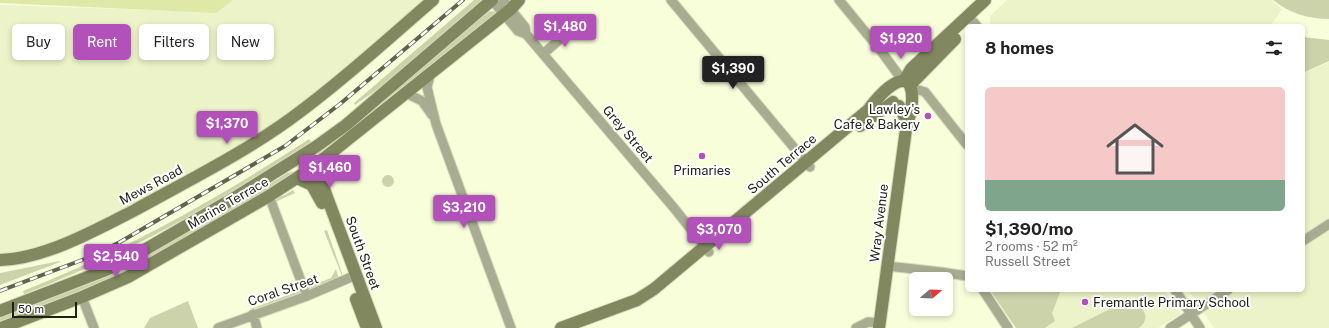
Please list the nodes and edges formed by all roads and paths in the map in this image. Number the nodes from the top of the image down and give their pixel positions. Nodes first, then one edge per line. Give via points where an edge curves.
1 (433, 0) edge
2 (492, 0) edge
3 (671, 0) edge
4 (839, 0) edge
5 (985, 0) edge
6 (995, 0) edge
7 (509, 6) edge
8 (971, 23) edge
9 (574, 26) dead end
10 (965, 28) edge
11 (543, 54) junction
12 (432, 71) junction
13 (905, 86) junction
14 (406, 93) junction
15 (896, 104) junction
16 (907, 122) junction
17 (436, 124) junction
18 (965, 142) edge
19 (317, 146) junction
20 (328, 156) junction
21 (808, 165) junction
22 (312, 168) junction
23 (297, 178) junction
24 (269, 196) junction
25 (234, 198) junction
26 (325, 201) junction
27 (1329, 224) edge
28 (1305, 240) edge
29 (707, 250) junction
30 (0, 260) edge
31 (887, 266) junction
32 (965, 276) edge
33 (352, 277) junction
34 (304, 289) dead end
35 (984, 292) edge
36 (1176, 292) edge
37 (1225, 292) edge
38 (82, 297) junction
39 (0, 311) edge
40 (253, 314) junction
41 (1191, 314) junction
42 (880, 325) edge
43 (1, 328) edge
44 (94, 328) edge
45 (218, 328) edge
46 (257, 328) edge
47 (366, 328) edge
48 (376, 328) edge
49 (511, 328) edge
50 (561, 328) edge
51 (578, 328) edge
52 (856, 328) edge
53 (1008, 328) edge
54 (1170, 328) edge
55 (1200, 328) edge

1 - 30 street, Mews Road via 315,101 250,146 106,225 39,254 14,260
2 - 7 street, Grey Street
2 - 19 street, Marine Terrace via 346,125
3 - 21 street
4 - 13 street via 881,51
5 - 8 street, South Terrace
6 - 8 street, South Terrace
7 - 11 street, Grey Street via 525,27 526,34
7 - 12 street, Marine Terrace
9 - 11 street
10 - 13 street, South Terrace via 910,70
11 - 29 street, Grey Street
12 - 14 street, Marine Terrace
12 - 17 street via 428,87
13 - 15 street, South Terrace via 908,100
13 - 15 street via 890,94
13 - 16 street, Wray Avenue via 911,113
13 - 18 street via 925,92
13 - 21 street, South Terrace via 879,96 868,110
14 - 17 street via 422,101
14 - 20 street, Marine Terrace
15 - 16 street
15 - 21 street, South Terrace via 856,128
16 - 31 street, Wray Avenue
17 - 49 street
19 - 22 street
19 - 25 street, Marine Terrace
20 - 22 street, Marine Terrace
20 - 26 street via 323,170
21 - 29 street, South Terrace
22 - 23 street, Marine Terrace
22 - 25 street via 290,169 254,191
22 - 26 street, South Street via 318,173
23 - 24 street, Marine Terrace
23 - 26 street via 312,185
24 - 34 street
24 - 38 street, Marine Terrace via 128,277
25 - 39 street, Marine Terrace via 106,270
26 - 33 street, South Street
27 - 28 street
29 - 50 street, South Terrace via 646,295
29 - 51 street, South Terrace via 654,298
31 - 32 street
31 - 42 street, Wray Avenue
33 - 40 street, Coral Street via 314,294
33 - 47 street, South Street
33 - 48 street, South Street
35 - 53 street
36 - 41 street
37 - 41 street
38 - 43 street, Marine Terrace
38 - 44 street
40 - 45 street, Coral Street
40 - 46 street
41 - 54 street
41 - 55 street
42 - 52 street via 868,322

